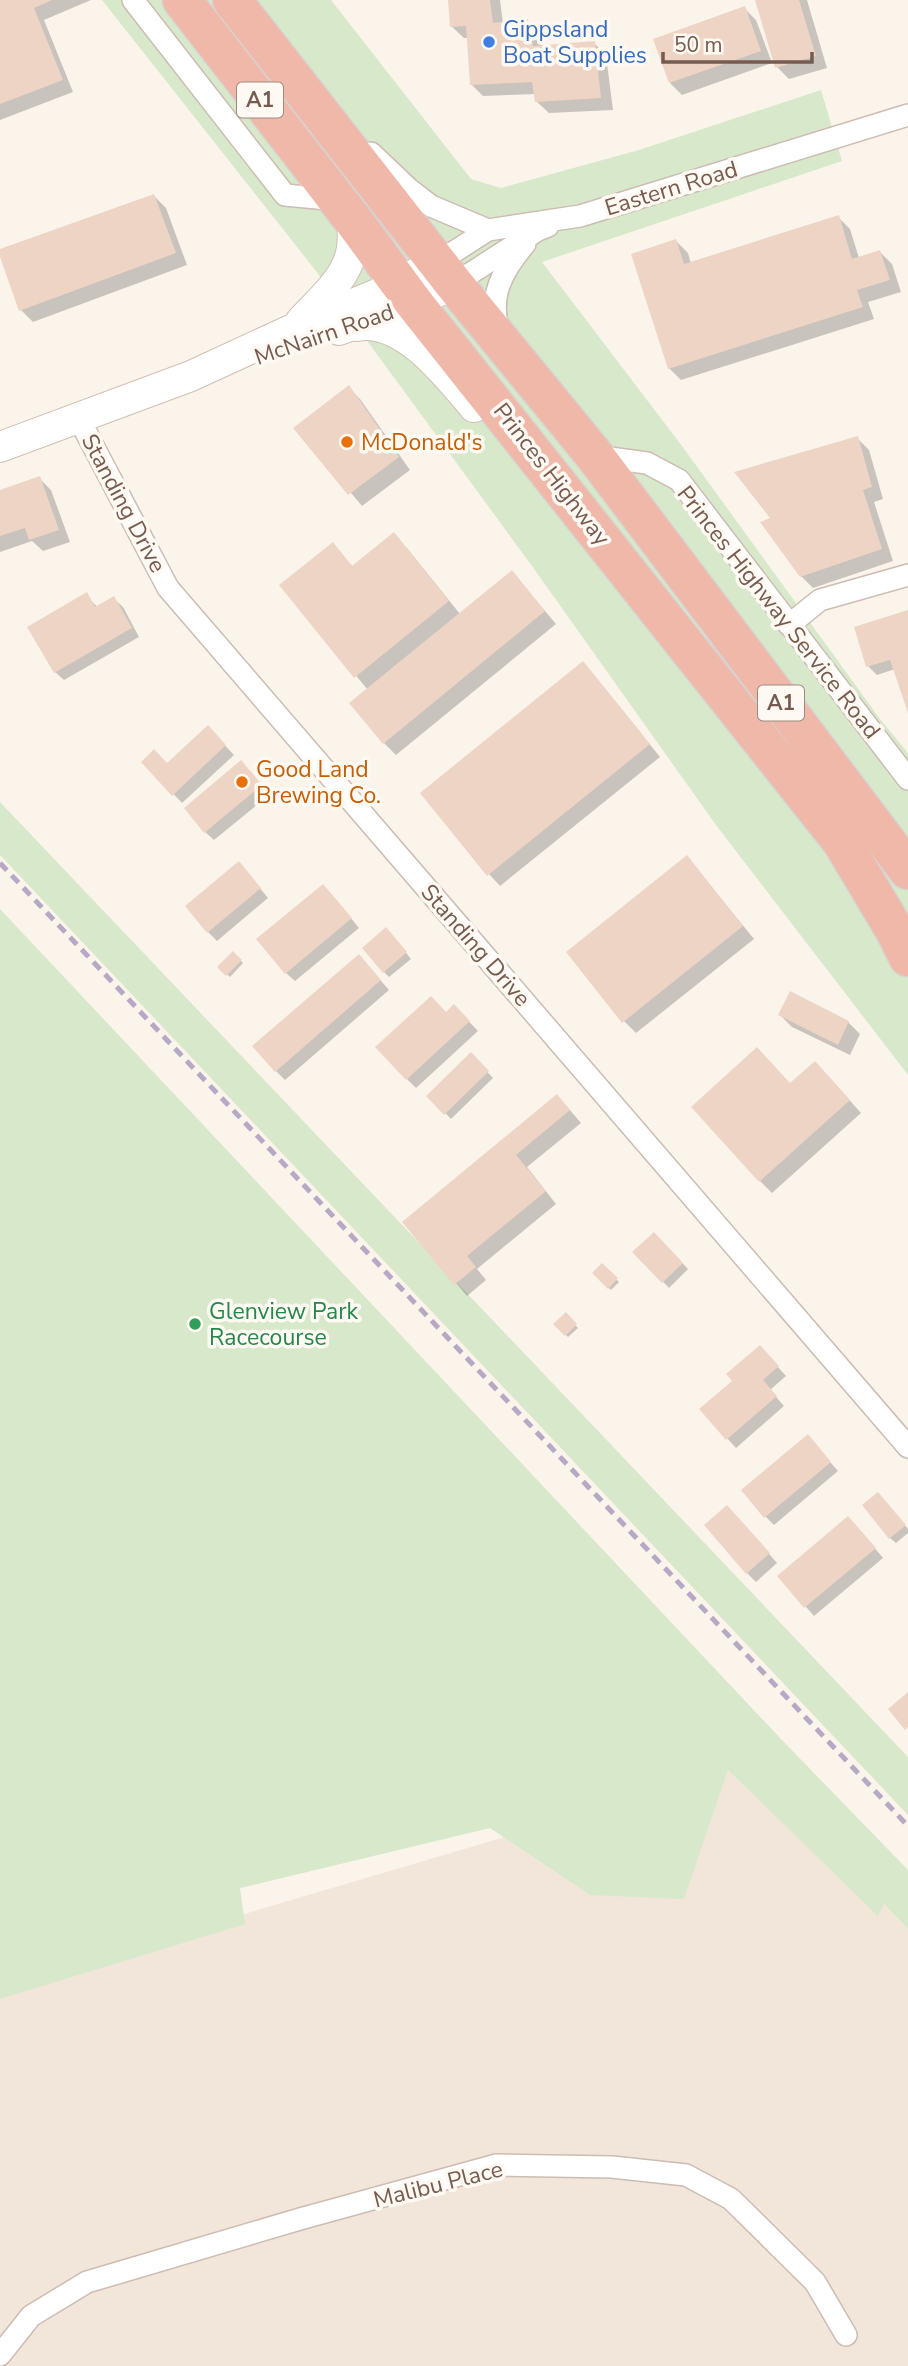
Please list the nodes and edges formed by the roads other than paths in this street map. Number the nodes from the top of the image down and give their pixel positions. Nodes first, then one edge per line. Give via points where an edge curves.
1 (134, 0) edge
2 (182, 0) edge
3 (237, 3) edge
4 (312, 102) junction
5 (908, 116) edge
6 (346, 210) junction
7 (580, 216) junction
8 (488, 230) junction
9 (538, 230) junction
10 (446, 273) junction
11 (407, 293) junction
12 (293, 329) junction
13 (342, 329) junction
14 (502, 341) junction
15 (191, 376) junction
16 (79, 419) junction
17 (0, 447) edge
18 (537, 456) junction
19 (595, 456) junction
20 (622, 563) junction
21 (908, 575) edge
22 (789, 625) junction
23 (908, 779) edge
24 (908, 870) edge
25 (908, 957) edge
26 (908, 1447) edge
27 (846, 2335) dead end
28 (0, 2355) edge

1 - 6 street via 285,195
2 - 6 highway, Princes Highway / A1
3 - 4 highway, Princes Highway / A1
4 - 8 street via 409,190 431,206
4 - 10 highway, Princes Highway / A1
5 - 7 street, Eastern Road
6 - 11 highway, Princes Highway / A1
6 - 12 street via 352,250 346,267
7 - 8 street, Eastern Road
7 - 9 street
8 - 10 street, Eastern Road
9 - 10 street
9 - 14 street via 509,262 498,286 494,315
10 - 11 street, McNairn Road
10 - 14 highway, Princes Highway / A1
11 - 12 street, McNairn Road
11 - 13 street, McNairn Road
11 - 18 highway, Princes Highway / A1
12 - 15 street, McNairn Road
13 - 15 street, McNairn Road
13 - 18 street via 368,324 388,328 404,338 441,368 489,424
14 - 19 highway, Princes Highway / A1
15 - 16 street, McNairn Road
16 - 17 street, McNairn Road
16 - 26 street, Standing Drive via 168,588
18 - 20 highway, Princes Highway / A1
19 - 20 highway via 583,475 587,497
19 - 22 street, Princes Highway Service Road via 647,463 679,480
19 - 24 highway, Princes Highway / A1
20 - 25 highway, Princes Highway / A1 via 842,842
21 - 22 street via 820,600
22 - 23 street, Princes Highway Service Road
27 - 28 street, Malibu Place via 814,2282 731,2199 686,2175 612,2167 496,2165 87,2282 31,2316

